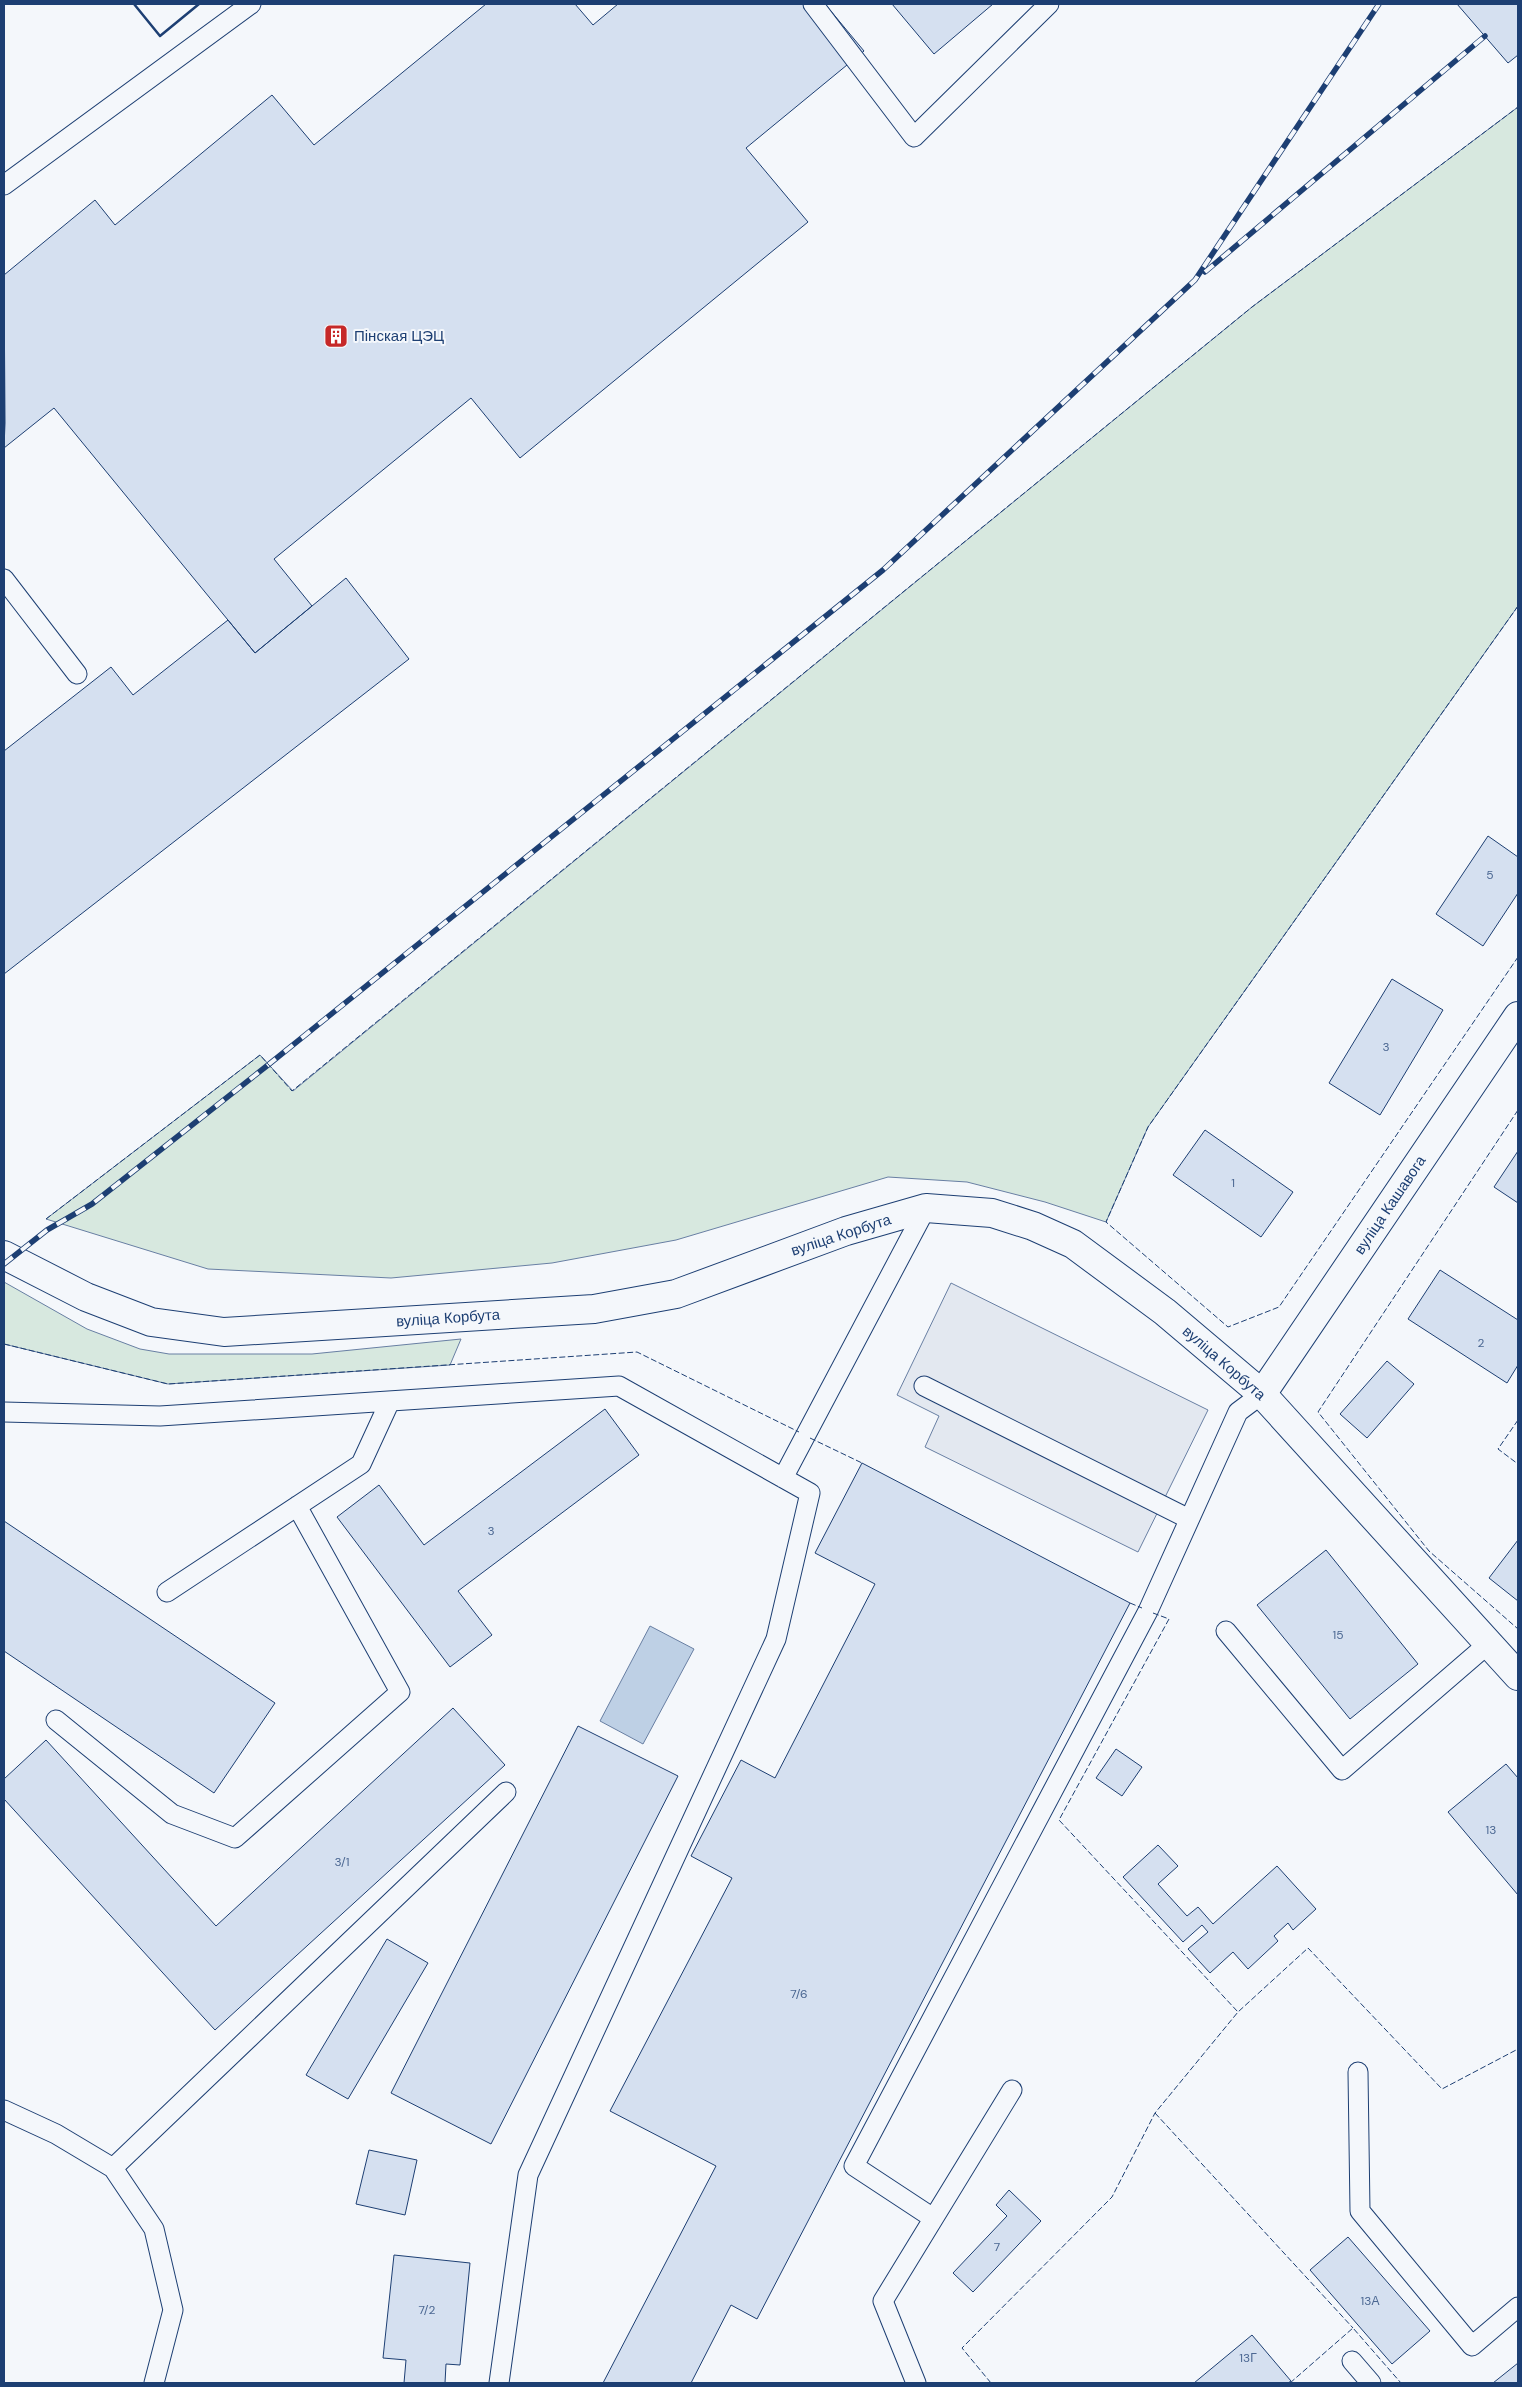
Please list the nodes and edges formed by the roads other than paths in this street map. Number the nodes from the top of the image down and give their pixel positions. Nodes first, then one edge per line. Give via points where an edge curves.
1 (251, 4) edge
2 (813, 4) edge
3 (1049, 4) edge
4 (4, 185) edge
5 (4, 579) edge
6 (76, 674) dead end
7 (1518, 1016) edge
8 (926, 1208) junction
9 (4, 1255) edge
10 (924, 1386) dead end
11 (1262, 1394) junction
12 (390, 1400) junction
13 (4, 1412) edge
14 (783, 1478) junction
15 (297, 1506) junction
16 (1189, 1519) junction
17 (167, 1592) dead end
18 (1226, 1631) dead end
19 (1488, 1644) junction
20 (1518, 1676) edge
21 (56, 1720) dead end
22 (506, 1792) dead end
23 (1358, 2072) dead end
24 (1012, 2090) dead end
25 (4, 2110) edge
26 (113, 2168) junction
27 (933, 2218) junction
28 (1518, 2307) edge
29 (1352, 2361) dead end
30 (154, 2383) edge
31 (499, 2383) edge
32 (916, 2383) edge
33 (1370, 2383) edge

1 - 4 lane
2 - 3 lane via 914,137
5 - 6 lane
7 - 11 street, вуліца Кашавога
8 - 9 street, вуліца Корбута via 846,1231 676,1294 594,1309 224,1332 151,1322 86,1297
8 - 11 street, вуліца Корбута via 992,1213 1033,1226 1073,1244 1165,1312
8 - 14 lane
10 - 16 lane
11 - 16 lane via 1238,1412
11 - 19 street, вуліца Корбута
12 - 13 lane via 160,1416
12 - 14 lane via 619,1386
12 - 15 lane via 361,1464
14 - 31 lane via 810,1493 776,1639 528,2175
15 - 17 lane
15 - 21 lane via 400,1692 235,1838 172,1814
16 - 27 lane via 1148,1610 854,2166
18 - 19 lane via 1342,1770
19 - 20 street, вуліца Корбута
22 - 26 lane
23 - 28 lane via 1360,2211 1472,2346
24 - 27 lane
25 - 26 lane via 56,2134
26 - 30 lane via 154,2229 173,2310
27 - 32 lane via 883,2301
29 - 33 lane

